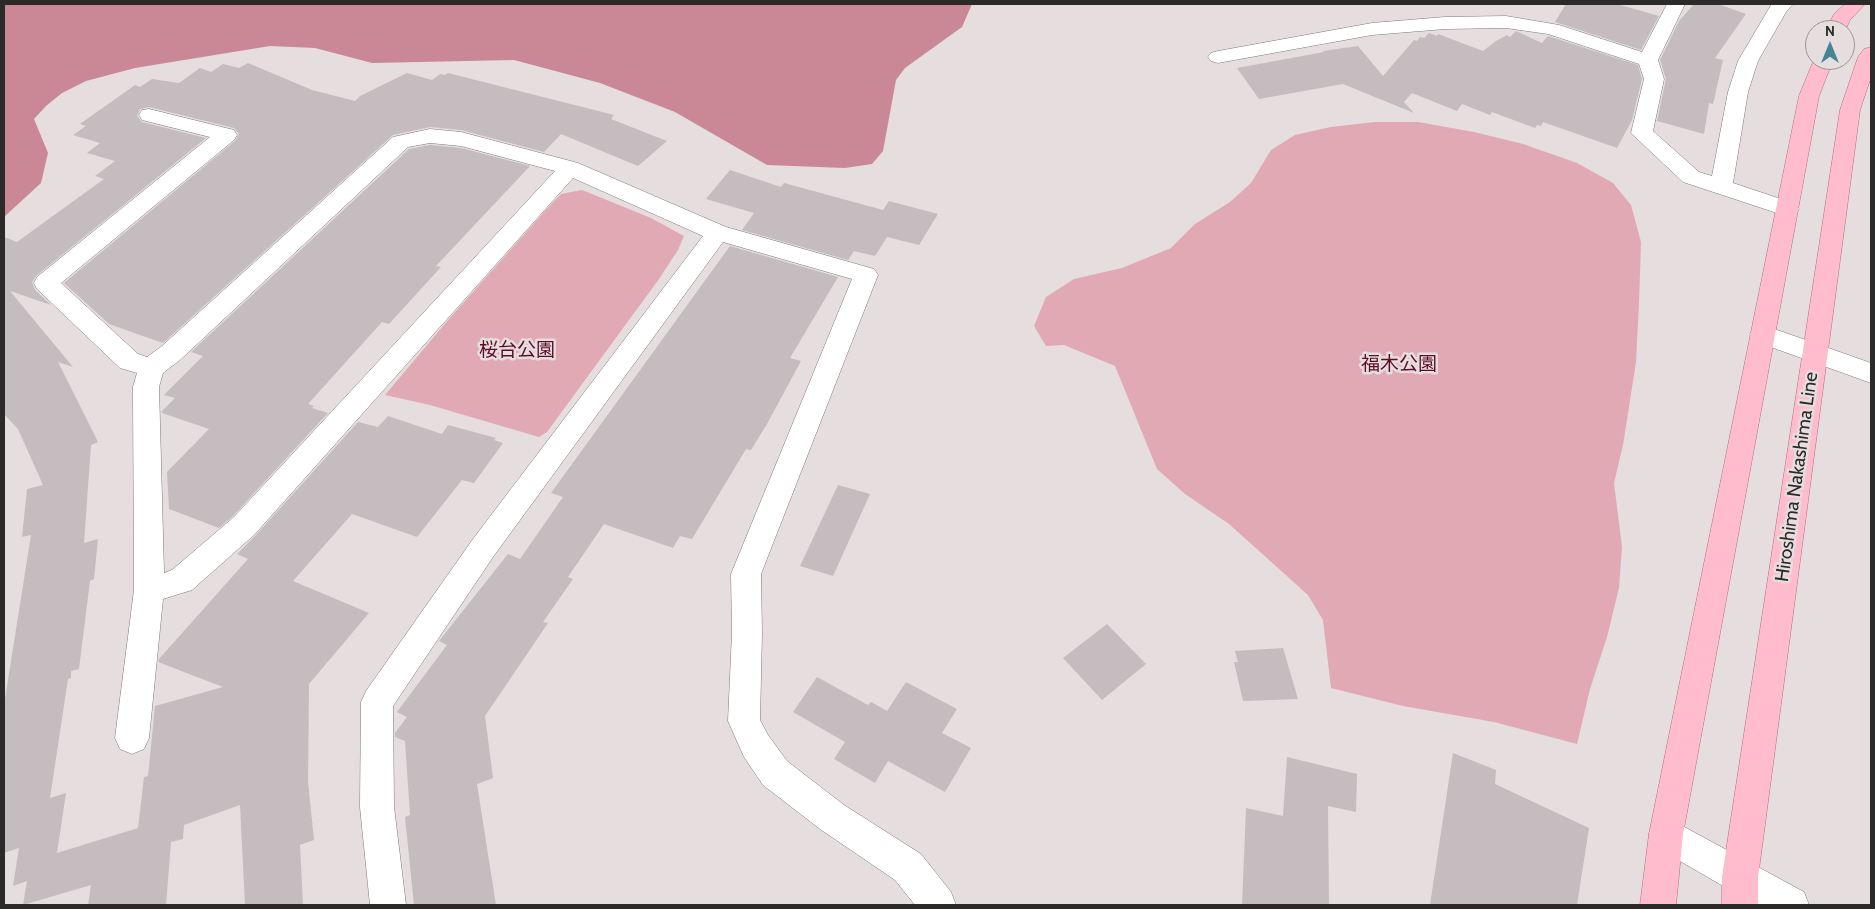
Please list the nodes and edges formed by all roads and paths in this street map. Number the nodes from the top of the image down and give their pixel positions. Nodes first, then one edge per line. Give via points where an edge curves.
1 (1676, 4) edge
2 (1784, 4) edge
3 (1856, 4) edge
4 (1839, 20) edge
5 (1871, 52) edge
6 (1218, 57) dead end
7 (1648, 60) junction
8 (1819, 70) edge
9 (149, 115) dead end
10 (570, 168) junction
11 (1721, 187) junction
12 (1788, 209) junction
13 (718, 233) junction
14 (1763, 334) junction
15 (1814, 352) junction
16 (151, 368) junction
17 (1871, 373) edge
18 (149, 590) junction
19 (132, 738) dead end
20 (1666, 834) junction
21 (1740, 891) edge
22 (388, 905) edge
23 (938, 905) edge
24 (1658, 905) edge
25 (1791, 905) edge

1 - 7 street
2 - 11 street via 1748,61 1738,92
3 - 4 main road
5 - 15 main road, Hiroshima Nakashima Line via 1850,110
6 - 7 street via 1372,29 1506,22 1552,29
7 - 11 street via 1654,79 1642,133 1691,177
8 - 12 main road via 1809,96
9 - 16 street via 226,135 46,283 130,361
10 - 13 street
10 - 16 street via 461,139 430,136 401,142
10 - 18 street via 244,526 181,581
11 - 12 street
12 - 14 main road
13 - 22 street via 483,548 377,702 377,807
13 - 23 street via 866,275 746,574 744,721 775,773 908,867
14 - 15 street
14 - 20 main road
15 - 17 street
15 - 21 main road, Hiroshima Nakashima Line
16 - 18 street via 146,387
18 - 19 street
20 - 21 street
20 - 24 main road
21 - 25 street

